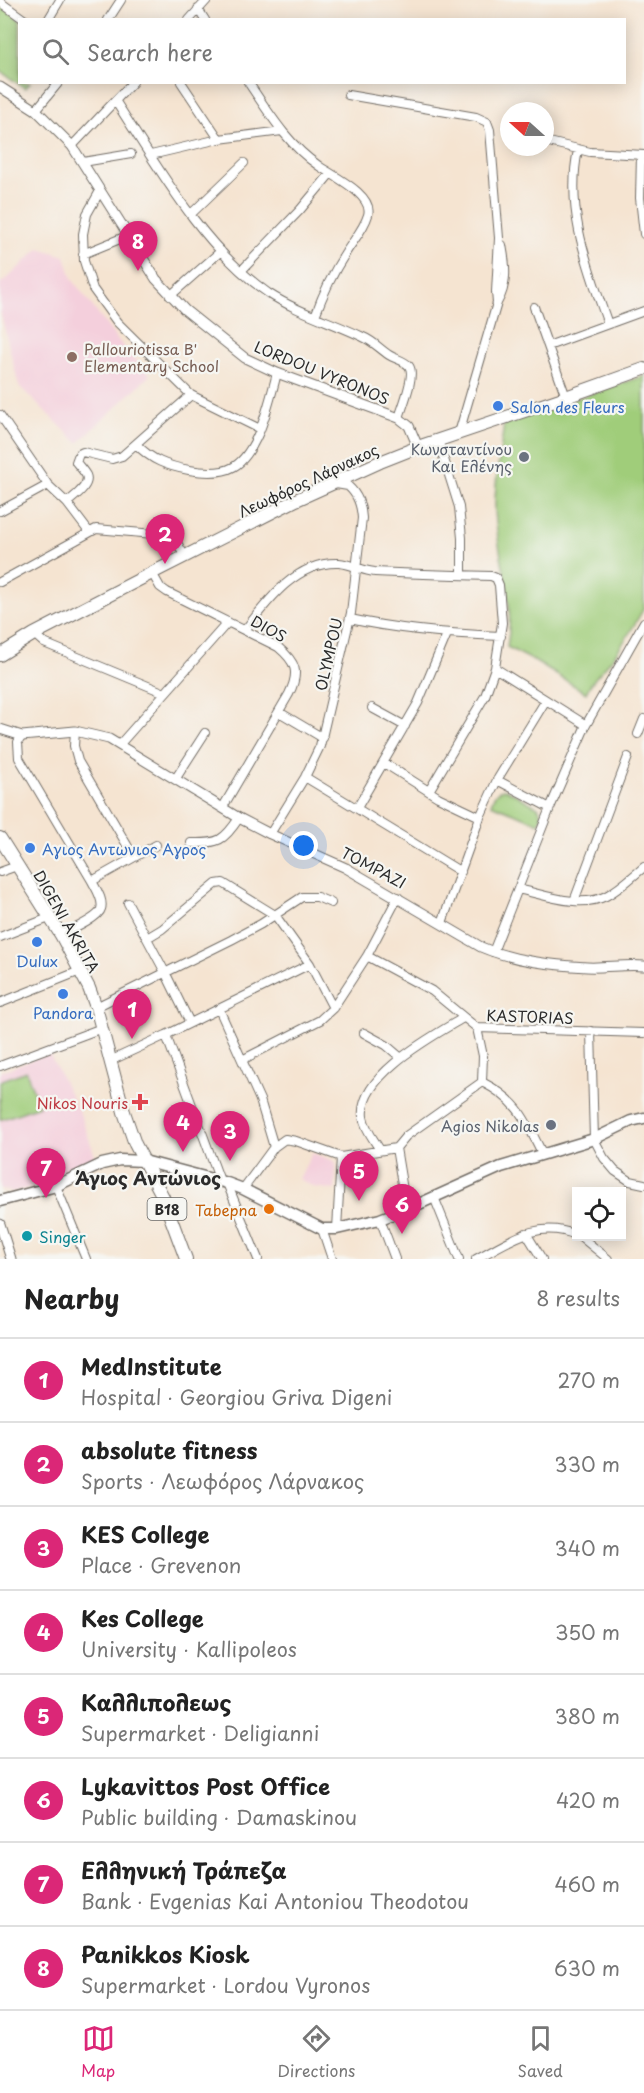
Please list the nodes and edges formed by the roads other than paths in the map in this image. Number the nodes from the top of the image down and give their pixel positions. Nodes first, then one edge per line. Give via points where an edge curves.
1 (60, 0) edge
2 (121, 0) edge
3 (207, 0) edge
4 (0, 2) edge
5 (198, 9) junction
6 (22, 18) edge
7 (49, 18) edge
8 (109, 18) edge
9 (191, 18) edge
10 (205, 18) edge
11 (57, 84) edge
12 (131, 84) edge
13 (181, 84) edge
14 (249, 84) edge
15 (0, 87) edge
16 (348, 96) dead end
17 (116, 102) junction
18 (36, 110) junction
19 (282, 131) junction
20 (219, 139) junction
21 (554, 143) edge
22 (72, 146) junction
23 (578, 150) junction
24 (131, 154) dead end
25 (151, 155) junction
26 (642, 155) edge
27 (83, 162) junction
28 (244, 164) dead end
29 (330, 174) junction
30 (100, 191) junction
31 (191, 214) junction
32 (644, 234) edge
33 (127, 236) junction
34 (221, 251) junction
35 (83, 254) junction
36 (242, 270) junction
37 (170, 296) junction
38 (534, 307) dead end
39 (644, 311) edge
40 (315, 316) junction
41 (608, 324) junction
42 (548, 346) junction
43 (644, 369) edge
44 (277, 373) junction
45 (191, 395) junction
46 (566, 398) junction
47 (0, 415) edge
48 (399, 418) junction
49 (260, 429) junction
50 (459, 433) junction
51 (438, 440) junction
52 (136, 444) junction
53 (418, 447) junction
54 (362, 470) junction
55 (348, 476) junction
56 (333, 483) junction
57 (48, 485) junction
58 (355, 490) junction
59 (359, 500) junction
60 (67, 503) junction
61 (0, 511) edge
62 (89, 532) junction
63 (185, 557) junction
64 (356, 567) junction
65 (152, 573) junction
66 (462, 575) junction
67 (0, 582) edge
68 (350, 619) junction
69 (228, 622) junction
70 (644, 622) edge
71 (245, 630) junction
72 (34, 634) junction
73 (447, 634) junction
74 (501, 636) junction
75 (0, 656) edge
76 (495, 668) junction
77 (165, 693) junction
78 (546, 700) junction
79 (372, 708) dead end
80 (279, 712) junction
81 (644, 719) edge
82 (586, 724) junction
83 (405, 726) junction
84 (0, 729) edge
85 (75, 731) junction
86 (205, 733) dead end
87 (638, 734) dead end
88 (22, 736) junction
89 (322, 738) junction
90 (120, 744) junction
91 (628, 757) dead end
92 (384, 762) junction
93 (305, 777) junction
94 (176, 778) junction
95 (497, 780) junction
96 (429, 791) junction
97 (224, 807) junction
98 (357, 808) junction
99 (550, 808) junction
100 (480, 817) junction
101 (239, 818) junction
102 (270, 834) junction
103 (0, 838) edge
104 (191, 843) dead end
105 (156, 845) dead end
106 (134, 856) junction
107 (17, 866) junction
108 (644, 867) edge
109 (0, 872) edge
110 (461, 872) junction
111 (92, 881) junction
112 (518, 890) junction
113 (398, 897) junction
114 (574, 901) junction
115 (128, 903) dead end
116 (331, 903) dead end
117 (275, 915) junction
118 (49, 918) junction
119 (442, 923) junction
120 (61, 935) junction
121 (0, 936) edge
122 (147, 938) junction
123 (493, 952) junction
124 (367, 956) junction
125 (310, 964) junction
126 (644, 966) edge
127 (80, 971) junction
128 (166, 974) junction
129 (0, 1003) edge
130 (96, 1007) junction
131 (333, 1008) junction
132 (219, 1009) junction
133 (463, 1018) junction
134 (190, 1023) junction
135 (102, 1028) junction
136 (477, 1028) junction
137 (591, 1031) junction
138 (364, 1033) dead end
139 (644, 1033) edge
140 (166, 1035) junction
141 (400, 1057) junction
142 (242, 1060) junction
143 (110, 1061) junction
144 (0, 1066) edge
145 (482, 1082) junction
146 (644, 1118) edge
147 (594, 1139) junction
148 (274, 1147) junction
149 (396, 1148) junction
150 (380, 1150) junction
151 (542, 1153) junction
152 (341, 1157) junction
153 (144, 1161) junction
154 (223, 1182) junction
155 (644, 1184) edge
156 (56, 1186) junction
157 (243, 1189) junction
158 (434, 1197) junction
159 (0, 1201) edge
160 (406, 1208) junction
161 (380, 1219) junction
162 (0, 1224) edge
163 (322, 1229) junction
164 (338, 1229) junction
165 (526, 1233) junction
166 (572, 1234) edge
167 (585, 1241) edge
168 (11, 1259) edge
169 (86, 1259) edge
170 (179, 1259) edge
171 (186, 1259) edge
172 (258, 1259) edge
173 (332, 1259) edge
174 (395, 1259) edge
175 (459, 1259) edge
176 (476, 1259) edge
177 (542, 1259) edge
178 (608, 1259) edge

1 - 7 street
2 - 8 street
3 - 5 street
4 - 6 street
5 - 9 street
5 - 10 street
11 - 18 street
12 - 17 street
13 - 20 street
14 - 19 street
15 - 18 street, LORDOU VYRONOS
16 - 50 street via 476,117 487,122 490,130 502,248 501,279
17 - 22 street
17 - 25 street
18 - 22 street, LORDOU VYRONOS
19 - 20 street
19 - 29 street
20 - 25 street
21 - 23 street
22 - 27 street, LORDOU VYRONOS
23 - 26 street
23 - 41 street via 576,217 584,255
24 - 27 street
25 - 31 street
26 - 32 street via 640,205
27 - 30 street, LORDOU VYRONOS
28 - 31 street
29 - 36 street
29 - 40 street via 362,195 369,213 332,276
30 - 33 street, LORDOU VYRONOS
30 - 35 street via 84,224
31 - 34 street
33 - 35 street
33 - 37 street, LORDOU VYRONOS
34 - 36 street
34 - 37 street
35 - 45 street via 90,282 103,303
36 - 40 street via 270,294
37 - 44 street, LORDOU VYRONOS via 233,350
38 - 42 street
39 - 41 street
40 - 48 street via 366,338 408,365 411,380
41 - 42 street
42 - 46 street
43 - 46 main road, Λεωφόρος Λάρνακος
44 - 48 street, LORDOU VYRONOS
44 - 49 street
45 - 49 street
45 - 52 street
46 - 50 main road, Λεωφόρος Λάρνακος
47 - 57 street
48 - 53 street, LORDOU VYRONOS via 409,426
49 - 52 street via 246,457 218,473 165,464
50 - 51 main road, Λεωφόρος Λάρνακος
51 - 53 main road, Λεωφόρος Λάρνακος
51 - 66 street via 459,507
52 - 60 street via 116,459 80,454 76,462 87,482
53 - 54 main road, Λεωφόρος Λάρνακος
54 - 55 main road, Λεωφόρος Λάρνακος
54 - 58 street
55 - 56 main road, Λεωφόρος Λάρνακος
55 - 58 street, OLYMPOU
56 - 59 street via 348,486
56 - 63 main road, Λεωφόρος Λάρνακος
57 - 60 street
57 - 61 street
58 - 59 street, OLYMPOU
59 - 64 street, OLYMPOU via 362,518
60 - 62 street
62 - 63 street via 102,529 166,535 176,541
62 - 67 street
63 - 65 main road, Λεωφόρος Λάρνακος
64 - 66 street via 372,572
64 - 68 street, OLYMPOU
64 - 71 street via 329,563 291,579 268,599
65 - 69 street, DIOS via 167,592
65 - 72 main road, Λεωφόρος Λάρνακος
66 - 74 street via 496,578 502,609
68 - 73 street
68 - 89 street, OLYMPOU
69 - 71 street, DIOS
69 - 77 street
70 - 82 street
71 - 80 street, DIOS via 278,647 294,665 295,678
72 - 75 main road, Λεωφόρος Λάρνακος
72 - 77 street via 44,643
73 - 74 street
73 - 83 street
74 - 76 street
76 - 78 street
76 - 96 street via 485,696
77 - 90 street
78 - 82 street
78 - 95 street
79 - 83 street
80 - 89 street
80 - 97 street, DIOS
81 - 87 street
82 - 99 street
83 - 92 street
84 - 88 street, TOMPAZI
85 - 88 street, TOMPAZI
85 - 90 street, TOMPAZI
85 - 106 street via 78,761
86 - 94 street
88 - 111 street via 18,742 19,758
89 - 93 street, OLYMPOU
90 - 94 street, TOMPAZI
91 - 114 street
92 - 96 street
92 - 98 street
93 - 98 street
93 - 102 street, OLYMPOU
94 - 97 street, TOMPAZI
95 - 99 street
95 - 100 street
96 - 100 street
97 - 101 street, TOMPAZI
98 - 110 street
99 - 112 street
100 - 110 street
101 - 102 street, TOMPAZI
101 - 104 street via 219,841
102 - 113 street, TOMPAZI via 346,868
103 - 107 main road, DIGENI AKRITA / B18
105 - 106 street
106 - 111 street
107 - 109 street
107 - 118 main road, DIGENI AKRITA / B18
108 - 114 street via 605,897
110 - 119 street
111 - 120 street via 101,910
112 - 114 street
112 - 123 street
113 - 119 street, TOMPAZI
113 - 124 street
115 - 122 street
116 - 117 street via 317,897 302,897
117 - 122 street via 223,883 216,884
117 - 125 street
117 - 128 street
118 - 120 main road, DIGENI AKRITA / B18
118 - 121 street
119 - 123 street, TOMPAZI
120 - 127 main road, DIGENI AKRITA / B18
122 - 128 street
123 - 126 street, TOMPAZI via 542,963
124 - 131 street
124 - 133 street, KASTORIAS via 432,991
125 - 131 street
125 - 132 street
127 - 129 street
127 - 130 main road, DIGENI AKRITA / B18
128 - 130 street
128 - 134 street
130 - 135 main road, DIGENI AKRITA / B18
131 - 142 street via 320,1020
132 - 134 street
132 - 142 street
133 - 136 street, KASTORIAS
133 - 141 street
134 - 140 street
135 - 143 main road, DIGENI AKRITA / B18
135 - 144 street
136 - 137 street, KASTORIAS
136 - 145 street via 483,1056
137 - 139 street, KASTORIAS
137 - 147 street
138 - 141 street
140 - 143 street
140 - 154 street
141 - 150 street via 384,1071 364,1103 365,1126
142 - 148 street via 260,1100
143 - 153 main road, DIGENI AKRITA / B18 via 124,1112
145 - 149 street via 406,1136
145 - 151 street via 510,1099 523,1115
146 - 147 main road
147 - 151 main road
147 - 155 street via 615,1171
148 - 152 street via 290,1139
148 - 157 street
149 - 150 street
149 - 160 street
150 - 152 street
151 - 158 main road
152 - 164 street
153 - 154 main road
153 - 156 main road via 102,1164
153 - 170 main road, B18
153 - 171 main road, B18 via 163,1197
154 - 157 main road
154 - 172 street
156 - 159 main road
156 - 169 street
157 - 163 main road
158 - 160 main road
158 - 175 street
160 - 161 main road
161 - 164 main road
161 - 174 street
162 - 168 street
163 - 164 main road
163 - 173 street
165 - 166 street via 557,1228
165 - 176 street
165 - 177 street
167 - 178 street

